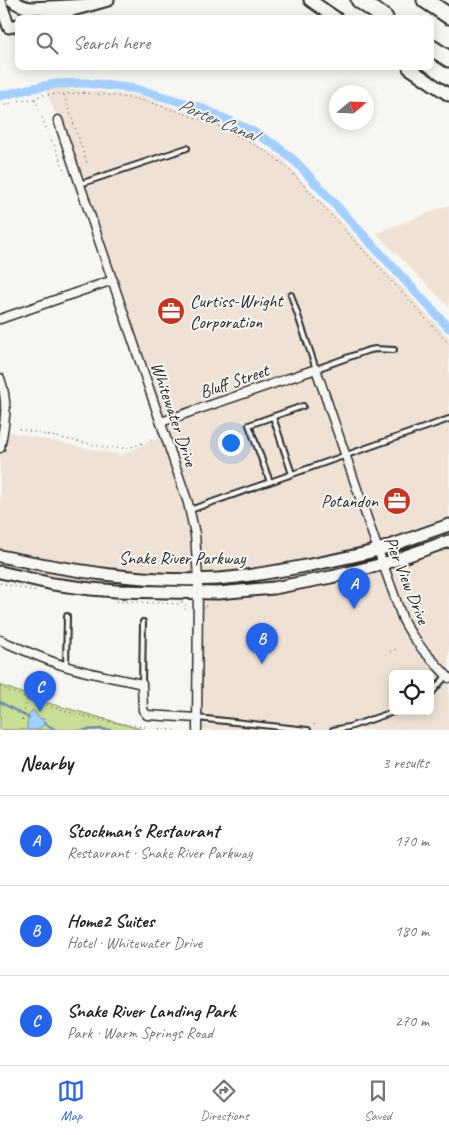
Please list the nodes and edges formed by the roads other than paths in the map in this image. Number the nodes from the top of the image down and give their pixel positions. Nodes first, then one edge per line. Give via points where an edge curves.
1 (12, 0) edge
2 (108, 0) edge
3 (310, 0) edge
4 (359, 0) edge
5 (425, 0) edge
6 (0, 2) edge
7 (88, 6) junction
8 (55, 15) edge
9 (332, 15) edge
10 (382, 15) edge
11 (449, 16) edge
12 (9, 27) edge
13 (434, 49) edge
14 (449, 60) edge
15 (412, 70) edge
16 (449, 95) edge
17 (58, 120) dead end
18 (187, 148) dead end
19 (80, 184) junction
20 (113, 280) junction
21 (291, 294) dead end
22 (0, 319) edge
23 (394, 350) dead end
24 (316, 369) junction
25 (0, 378) edge
26 (303, 406) dead end
27 (273, 417) junction
28 (449, 419) edge
29 (161, 422) junction
30 (0, 448) edge
31 (346, 456) junction
32 (292, 474) junction
33 (270, 482) junction
34 (190, 510) junction
35 (449, 525) edge
36 (449, 541) edge
37 (378, 550) junction
38 (0, 556) edge
39 (383, 564) junction
40 (0, 572) edge
41 (198, 579) junction
42 (198, 592) junction
43 (67, 616) dead end
44 (143, 622) dead end
45 (0, 640) edge
46 (66, 666) junction
47 (448, 677) edge
48 (142, 684) junction
49 (434, 691) edge
50 (389, 713) edge
51 (197, 718) junction
52 (197, 730) edge
53 (308, 730) edge
54 (333, 730) edge

1 - 7 street via 31,8
2 - 7 street
3 - 9 street
4 - 10 highway
5 - 11 highway
6 - 12 street
7 - 8 street
13 - 14 highway
15 - 16 street
17 - 19 street, Whitewater Drive
18 - 19 lane
19 - 20 street, Whitewater Drive
20 - 22 street
20 - 29 street, Whitewater Drive
21 - 24 lane
23 - 24 lane via 366,351
24 - 29 street, Bluff Street
24 - 31 street, Pier View Drive
25 - 30 street via 6,413
26 - 27 lane
27 - 32 lane
27 - 33 lane via 249,425
28 - 31 lane
29 - 34 street, Whitewater Drive
31 - 32 lane
31 - 37 street, Pier View Drive
32 - 33 lane
33 - 34 lane
34 - 41 street, Whitewater Drive
35 - 37 street, Snake River Parkway
36 - 39 street, Snake River Parkway
37 - 39 street, Pier View Drive
37 - 41 street, Snake River Parkway via 252,575
38 - 41 street, Snake River Parkway via 104,575
39 - 42 street, Snake River Parkway via 293,585
39 - 47 street, Pier View Drive via 410,634
40 - 42 street, Snake River Parkway via 91,589
41 - 42 street, Whitewater Drive
42 - 51 street, Whitewater Drive
43 - 46 lane
44 - 48 lane
45 - 46 street
46 - 48 street
47 - 49 lane
48 - 51 street via 142,710 147,715
50 - 54 lane
51 - 52 street, Whitewater Drive
51 - 53 lane

